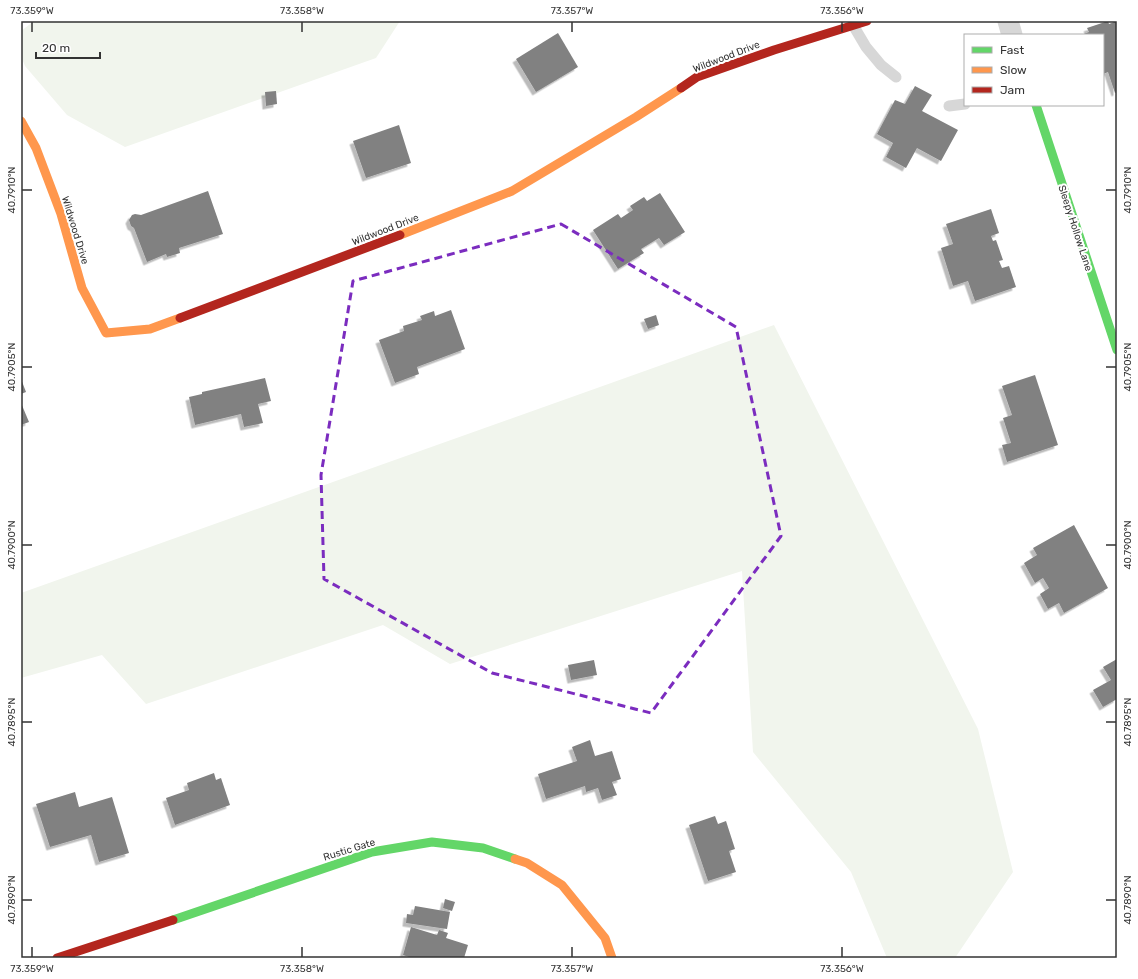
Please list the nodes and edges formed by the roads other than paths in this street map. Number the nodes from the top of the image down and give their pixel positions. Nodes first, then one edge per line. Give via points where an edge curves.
1 (867, 21) edge
2 (1008, 21) edge
3 (853, 25) junction
4 (1012, 34) edge
5 (896, 78) dead end
6 (964, 104) edge
7 (949, 106) dead end
8 (1036, 106) edge
9 (21, 121) edge
10 (1117, 350) edge
11 (57, 958) edge
12 (612, 958) edge

1 - 3 street, Wildwood Drive
2 - 4 street
3 - 5 lane via 866,47
3 - 9 street, Wildwood Drive via 697,78 512,191 150,329 106,333 82,288 62,214 36,148
6 - 7 lane
8 - 10 street, Sleepy Hollow Lane
11 - 12 street, Rustic Gate via 372,852 432,842 483,848 526,863 562,885 605,938

